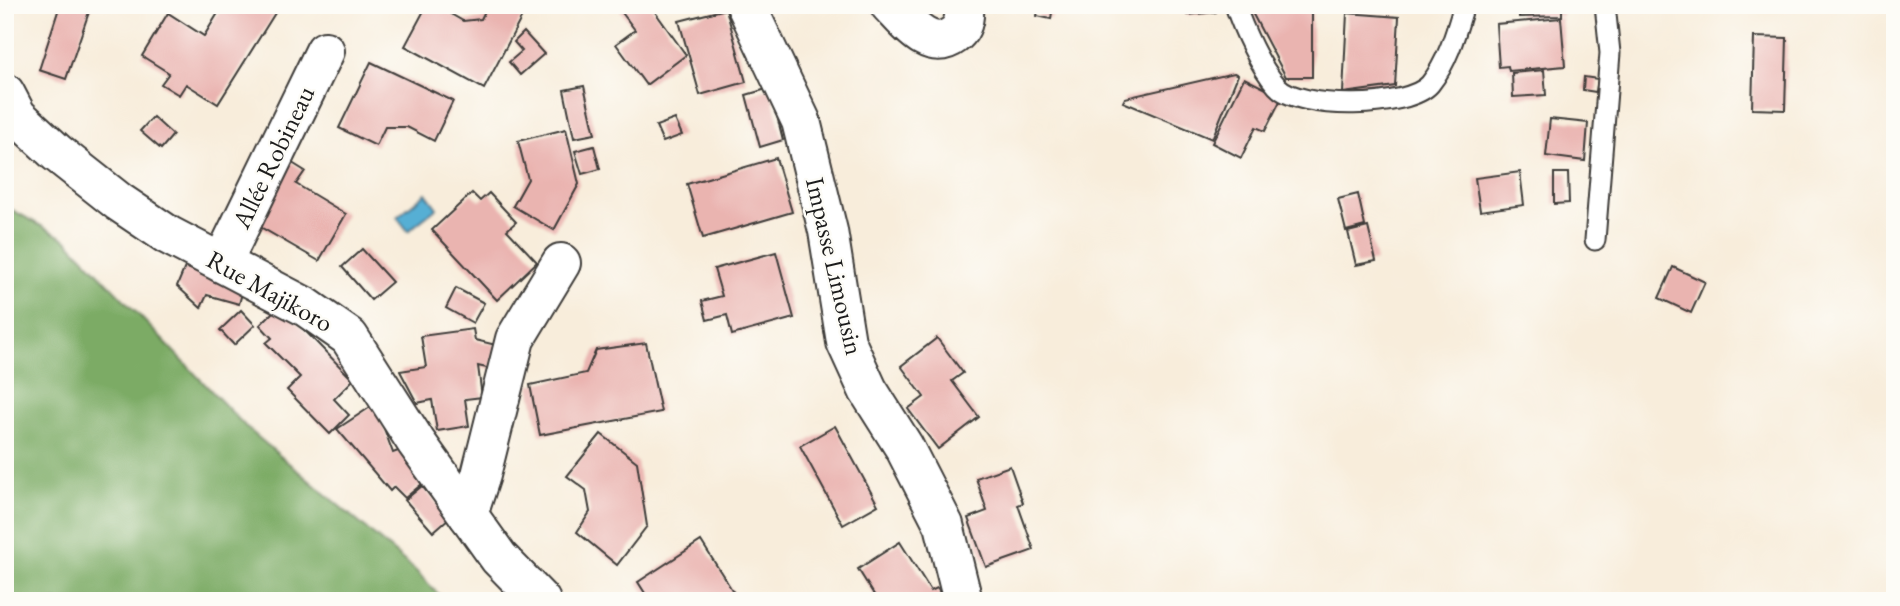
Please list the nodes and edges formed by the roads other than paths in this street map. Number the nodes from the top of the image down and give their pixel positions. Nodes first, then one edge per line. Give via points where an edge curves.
1 (746, 5) edge
2 (890, 5) edge
3 (964, 5) edge
4 (1235, 5) edge
5 (1464, 5) edge
6 (1605, 5) edge
7 (325, 51) dead end
8 (5, 93) edge
9 (1595, 240) dead end
10 (222, 263) junction
11 (561, 263) dead end
12 (468, 515) junction
13 (541, 601) edge
14 (963, 601) edge

1 - 14 street, Impasse Limousin via 801,121 828,231 846,342 944,525
2 - 3 street via 917,32 935,41 955,35 965,16
4 - 5 lane via 1278,87 1291,96 1374,103 1409,97 1429,86 1445,60
6 - 9 lane via 1610,53
7 - 10 street, Allée Robineau
8 - 10 street, Rue Majikoro via 17,116 118,202
10 - 12 street, Rue Majikoro via 306,307 349,337
11 - 12 street via 515,339
12 - 13 street, Rue Majikoro via 499,558

